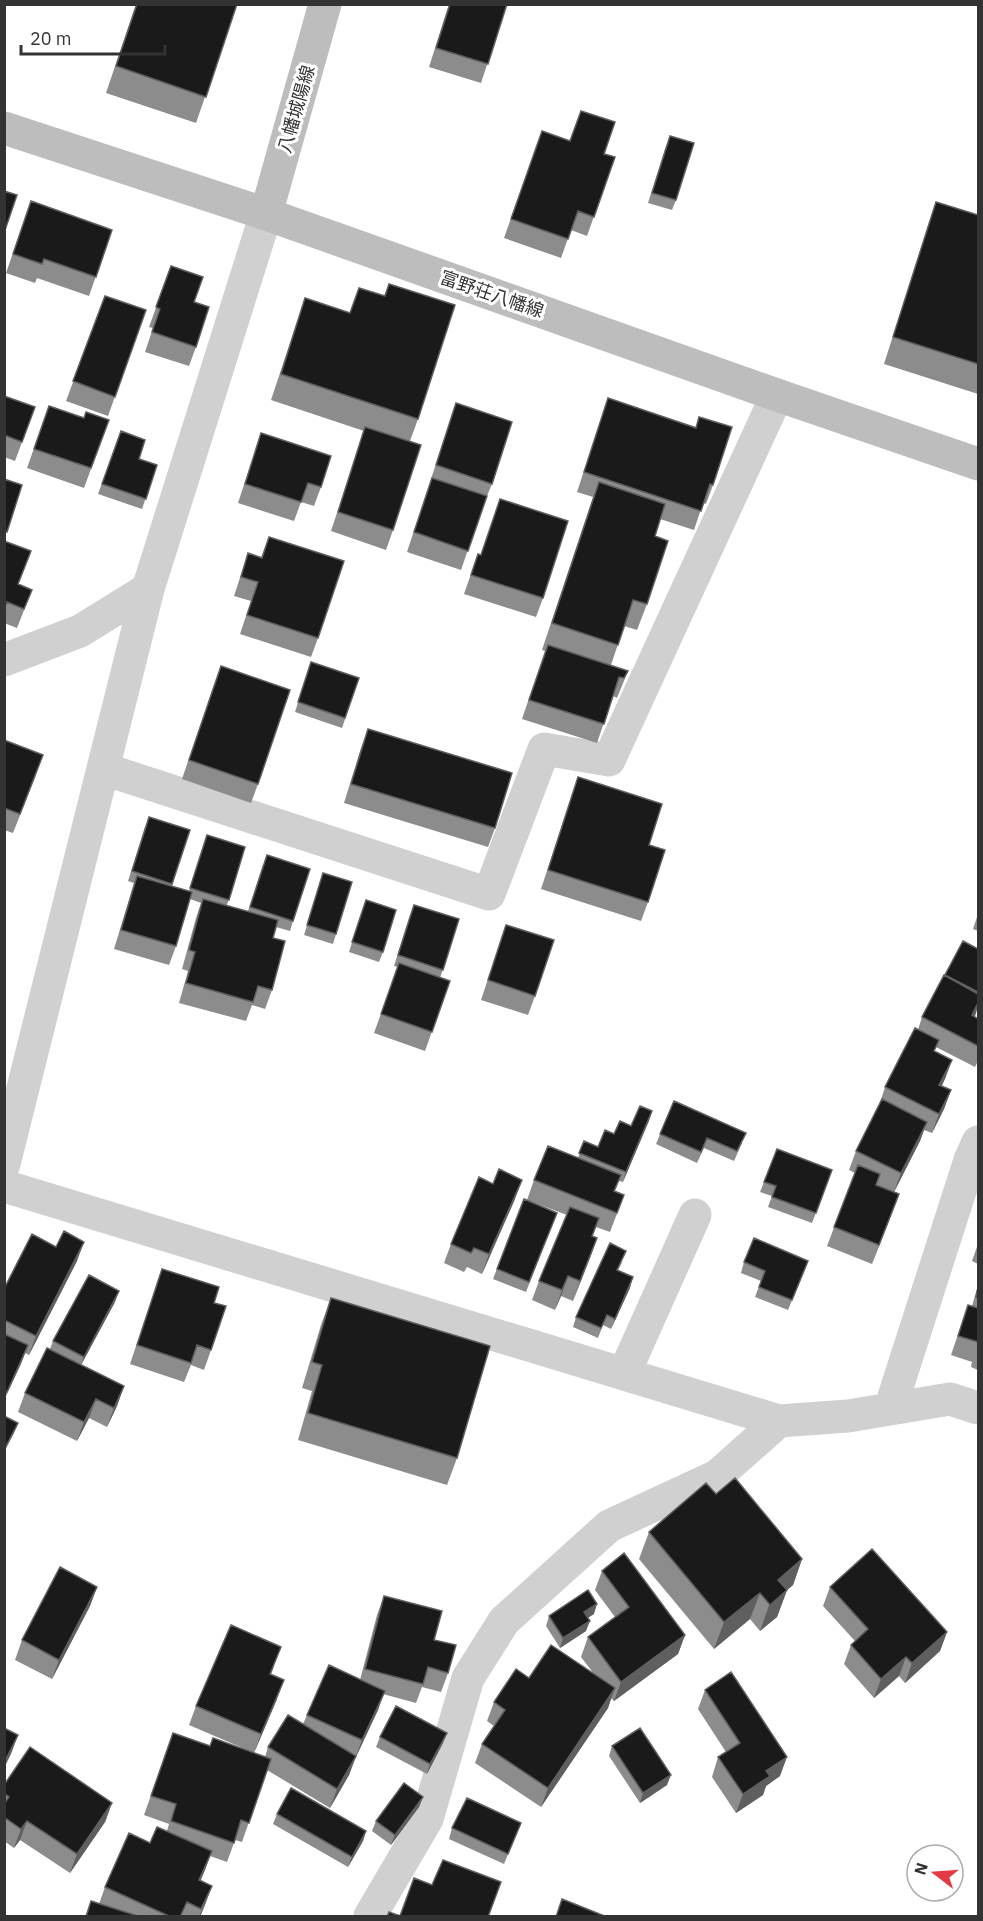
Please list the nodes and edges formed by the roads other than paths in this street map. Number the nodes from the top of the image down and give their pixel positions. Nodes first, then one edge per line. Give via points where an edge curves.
1 (325, 4) edge
2 (4, 128) edge
3 (266, 214) junction
4 (777, 395) junction
5 (978, 464) edge
6 (148, 589) junction
7 (4, 660) edge
8 (104, 769) junction
9 (976, 1155) edge
10 (4, 1164) edge
11 (4, 1186) edge
12 (695, 1215) dead end
13 (624, 1374) junction
14 (978, 1408) edge
15 (890, 1409) junction
16 (779, 1421) junction
17 (370, 1917) edge

1 - 3 main road, 八幡城陽線
2 - 3 main road, 富野荘八幡線
3 - 4 main road, 富野荘八幡線
3 - 6 street
4 - 5 main road, 富野荘八幡線
4 - 8 street via 609,760 544,749 489,894
6 - 7 street via 80,631
6 - 8 street
8 - 10 street
9 - 15 street
11 - 13 street
12 - 13 street
13 - 16 street
14 - 15 street via 950,1399
15 - 16 street
16 - 17 street via 717,1476 609,1526 504,1621 468,1678 427,1819

